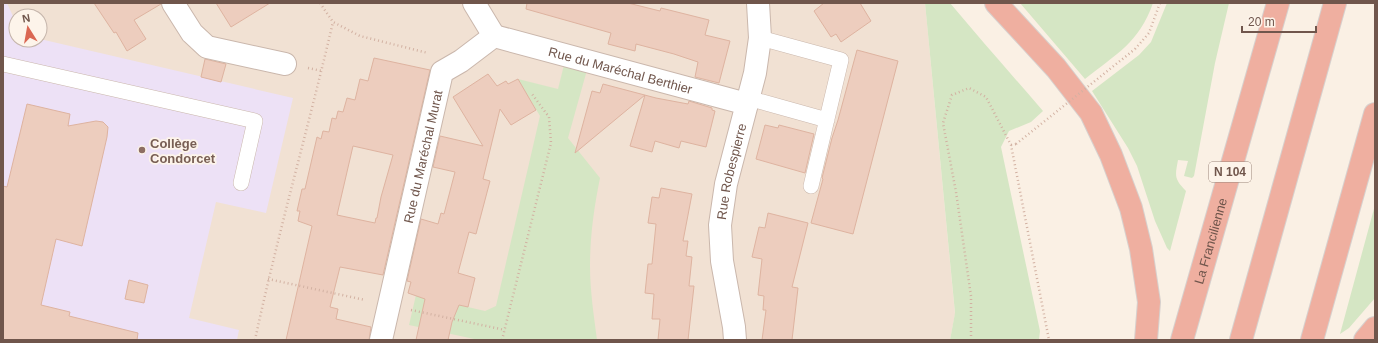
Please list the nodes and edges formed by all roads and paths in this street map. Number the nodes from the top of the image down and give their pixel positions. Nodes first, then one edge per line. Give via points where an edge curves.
1 (173, 3) edge
2 (320, 3) edge
3 (474, 3) edge
4 (758, 3) edge
5 (996, 3) edge
6 (1160, 3) edge
7 (1278, 3) edge
8 (1335, 3) edge
9 (333, 22) junction
10 (494, 36) junction
11 (760, 38) junction
12 (461, 61) junction
13 (3, 64) edge
14 (285, 64) dead end
15 (532, 94) dead end
16 (748, 101) junction
17 (1375, 114) edge
18 (826, 120) junction
19 (1011, 145) junction
20 (241, 183) dead end
21 (810, 186) dead end
22 (1375, 328) edge
23 (255, 340) edge
24 (381, 340) edge
25 (502, 340) edge
26 (735, 340) edge
27 (971, 340) edge
28 (1049, 340) edge
29 (1146, 340) edge
30 (1182, 340) edge
31 (1241, 340) edge
32 (1312, 340) edge
33 (1365, 340) edge

1 - 14 street via 192,34 207,47
2 - 9 path
3 - 10 street
4 - 11 street, Rue Robespierre
5 - 29 highway via 1056,68 1091,114 1111,155 1131,208 1141,249 1149,302
6 - 19 path, bridge via 1149,33 1135,49 1016,144
7 - 30 highway, La Francilienne / N 104
8 - 31 highway
9 - 12 path via 360,36
9 - 23 path
10 - 12 street, Rue du Maréchal Murat
10 - 16 street, Rue du Maréchal Berthier
11 - 16 street, Rue Robespierre
11 - 18 lane via 841,60
12 - 24 street, Rue du Maréchal Murat via 442,72
13 - 20 lane via 255,121
15 - 25 path via 549,117 551,143
16 - 18 lane
16 - 26 street, Rue Robespierre via 726,184 720,225 722,261
17 - 32 highway
18 - 21 lane
19 - 27 path via 986,97 969,88 952,95 943,123 971,296
19 - 28 path
22 - 33 highway

